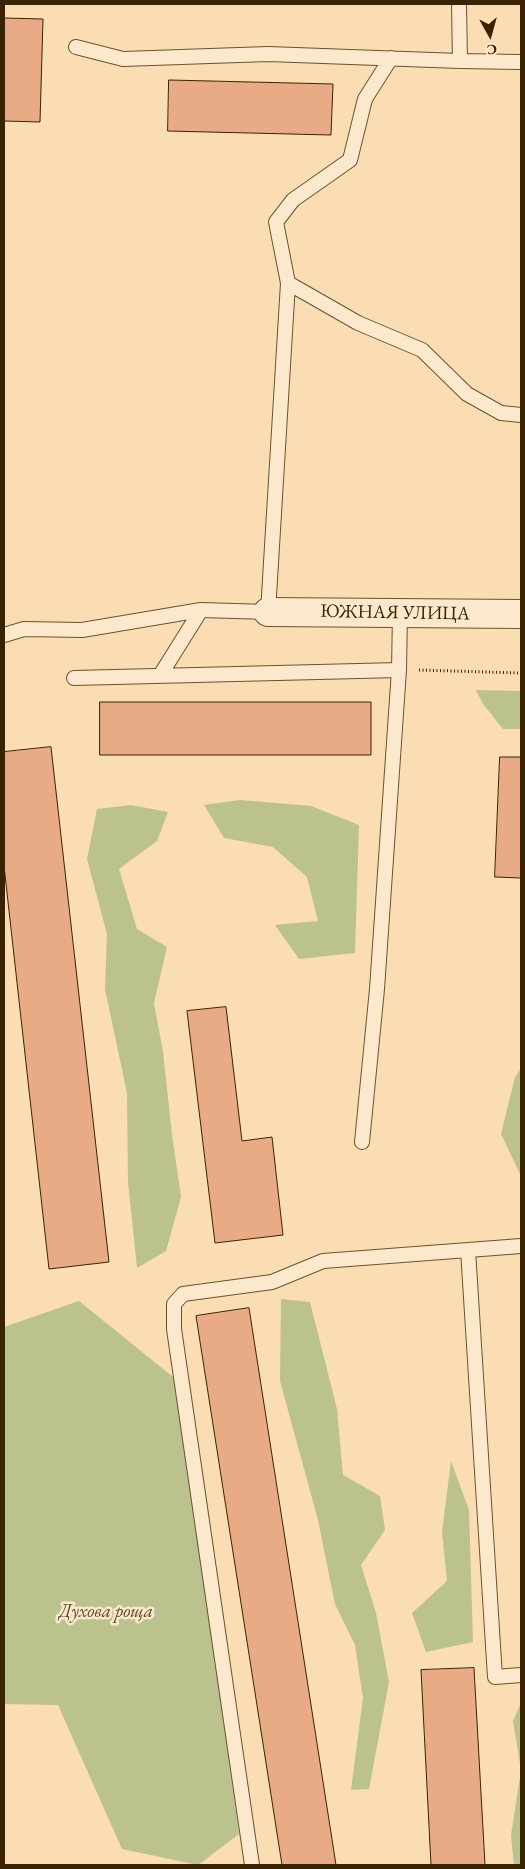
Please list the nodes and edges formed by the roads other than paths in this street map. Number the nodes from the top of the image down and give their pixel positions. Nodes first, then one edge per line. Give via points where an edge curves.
1 (459, 4) edge
2 (76, 47) dead end
3 (392, 58) junction
4 (460, 61) junction
5 (521, 62) edge
6 (288, 283) junction
7 (521, 415) edge
8 (201, 610) junction
9 (268, 612) junction
10 (400, 613) junction
11 (521, 614) edge
12 (4, 635) edge
13 (399, 670) junction
14 (160, 674) junction
15 (74, 678) dead end
16 (362, 1142) dead end
17 (521, 1246) edge
18 (468, 1250) junction
19 (521, 1675) edge
20 (252, 1865) edge

1 - 4 lane
2 - 3 lane via 123,59 268,54
3 - 4 lane
3 - 6 lane via 365,99 350,160 293,200 276,222
4 - 5 lane
6 - 7 lane via 358,324 422,350 467,394 501,413
6 - 9 lane
8 - 9 lane
8 - 12 lane via 82,630 24,629
8 - 14 lane
9 - 10 street, ЮЖНАЯ УЛИЦА
10 - 11 street, ЮЖНАЯ УЛИЦА
10 - 13 lane
13 - 14 lane
13 - 16 lane via 377,989
14 - 15 lane
17 - 18 lane
18 - 19 lane via 495,1678
18 - 20 lane via 323,1261 272,1282 183,1294 174,1304 174,1329

